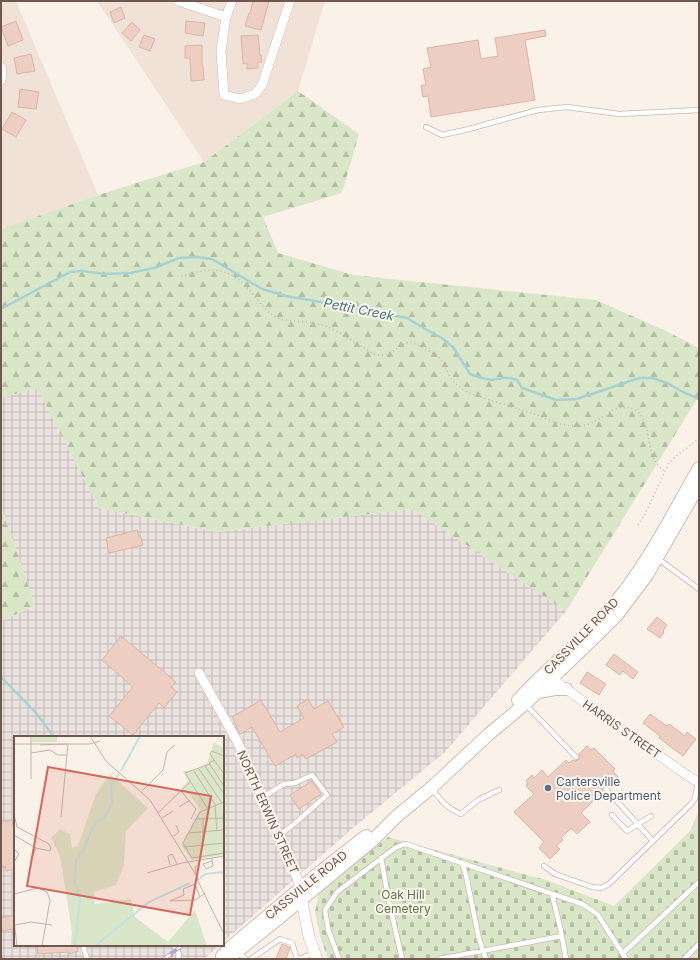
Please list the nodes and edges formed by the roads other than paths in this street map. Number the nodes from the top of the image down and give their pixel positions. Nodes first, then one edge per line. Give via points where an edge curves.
1 (178, 1) edge
2 (232, 1) edge
3 (290, 1) edge
4 (226, 17) junction
5 (1, 67) edge
6 (1, 80) edge
7 (699, 110) edge
8 (426, 127) dead end
9 (699, 468) edge
10 (699, 486) edge
11 (657, 558) junction
12 (699, 589) edge
13 (199, 673) dead end
14 (549, 676) junction
15 (566, 689) junction
16 (538, 692) junction
17 (525, 704) junction
18 (489, 734) junction
19 (576, 757) dead end
20 (698, 783) edge
21 (431, 788) junction
22 (606, 789) dead end
23 (499, 790) dead end
24 (263, 797) junction
25 (612, 815) dead end
26 (650, 816) dead end
27 (638, 823) junction
28 (280, 835) junction
29 (653, 841) junction
30 (381, 858) junction
31 (462, 863) junction
32 (544, 866) dead end
33 (699, 882) edge
34 (301, 894) junction
35 (552, 894) junction
36 (562, 936) junction
37 (699, 944) edge
38 (83, 946) edge
39 (175, 946) edge
40 (483, 950) junction
41 (623, 953) junction
42 (241, 955) edge
43 (316, 956) edge
44 (87, 959) edge
45 (178, 959) edge
46 (218, 959) edge
47 (226, 959) edge
48 (251, 959) edge
49 (298, 959) edge
50 (339, 959) edge
51 (402, 959) edge
52 (439, 959) edge
53 (486, 959) edge
54 (566, 959) edge
55 (626, 959) edge
56 (684, 959) edge

1 - 4 street
2 - 4 street
3 - 4 street via 262,85 255,94 240,99 224,95 221,51
5 - 6 street
7 - 8 lane via 619,114 567,107 538,110 442,135
9 - 14 main road, CASSVILLE ROAD via 649,555 624,591
10 - 11 main road, CASSVILLE ROAD
11 - 12 lane
11 - 14 main road, CASSVILLE ROAD via 617,615
13 - 24 street, NORTH ERWIN STREET via 237,741
14 - 15 street, HARRIS STREET
14 - 16 main road, CASSVILLE ROAD
14 - 18 main road, CASSVILLE ROAD via 520,699
15 - 16 main road
15 - 20 street, HARRIS STREET
16 - 17 main road, CASSVILLE ROAD
17 - 18 main road, CASSVILLE ROAD
17 - 19 lane
18 - 21 main road, CASSVILLE ROAD
20 - 29 lane via 692,803
21 - 23 lane via 446,805 461,814 478,800
21 - 34 main road, CASSVILLE ROAD via 397,816 372,842
22 - 27 lane
24 - 28 street, NORTH ERWIN STREET
24 - 28 lane via 284,784 295,784 312,775 327,795
25 - 27 lane via 627,831
26 - 27 lane
27 - 29 lane
28 - 34 street, NORTH ERWIN STREET via 298,878
29 - 32 lane via 609,884 601,888 555,874
30 - 31 lane via 406,844
30 - 50 lane via 337,892 325,910 328,930
30 - 51 lane
31 - 35 lane
31 - 40 lane
33 - 41 lane
34 - 42 main road, CASSVILLE ROAD
34 - 43 street, NORTH ERWIN STREET via 309,937
34 - 46 main road, CASSVILLE ROAD
35 - 36 lane
35 - 41 lane via 593,910
36 - 40 lane
36 - 54 lane
37 - 56 lane
38 - 44 lane
39 - 45 lane via 180,954
40 - 52 lane
40 - 53 lane
41 - 55 lane
42 - 47 main road, CASSVILLE ROAD
43 - 49 lane
48 - 49 lane via 280,939 292,943

